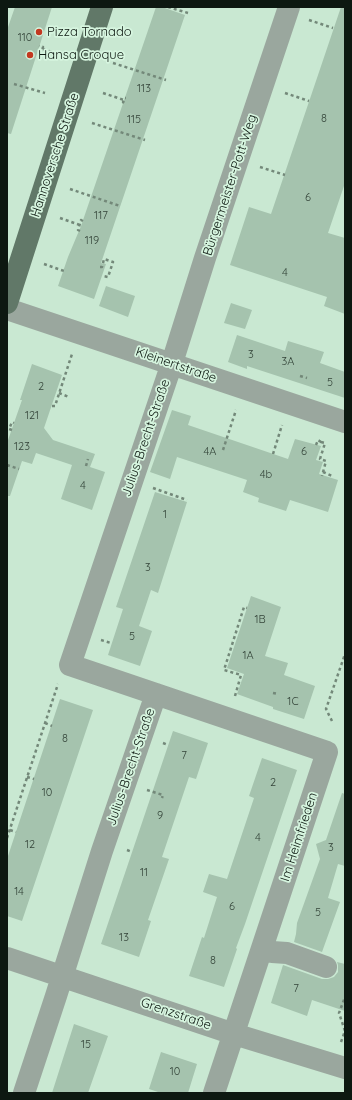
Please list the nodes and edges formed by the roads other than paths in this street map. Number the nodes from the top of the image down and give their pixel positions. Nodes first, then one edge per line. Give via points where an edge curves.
1 (102, 7) edge
2 (288, 7) edge
3 (7, 303) edge
4 (7, 309) edge
5 (172, 363) junction
6 (345, 422) edge
7 (156, 694) junction
8 (262, 949) junction
9 (7, 958) edge
10 (326, 966) dead end
11 (63, 976) junction
12 (234, 1034) junction
13 (345, 1068) edge
14 (24, 1093) edge
15 (214, 1093) edge

1 - 3 main road, Hannoversche Straße
2 - 5 street, Bürgermeister-Pott-Weg
4 - 5 street, Kleinertstraße
5 - 6 street, Kleinertstraße
5 - 7 street, Julius-Brecht-Straße via 70,665
7 - 8 street, Im Heimfrieden via 327,752
7 - 11 street, Julius-Brecht-Straße
8 - 10 street via 287,953
8 - 12 street, Im Heimfrieden
9 - 11 street, Grenzstraße
11 - 12 street, Grenzstraße
11 - 14 street, Julius-Brecht-Straße
12 - 13 street, Grenzstraße
12 - 15 street, Im Heimfrieden

